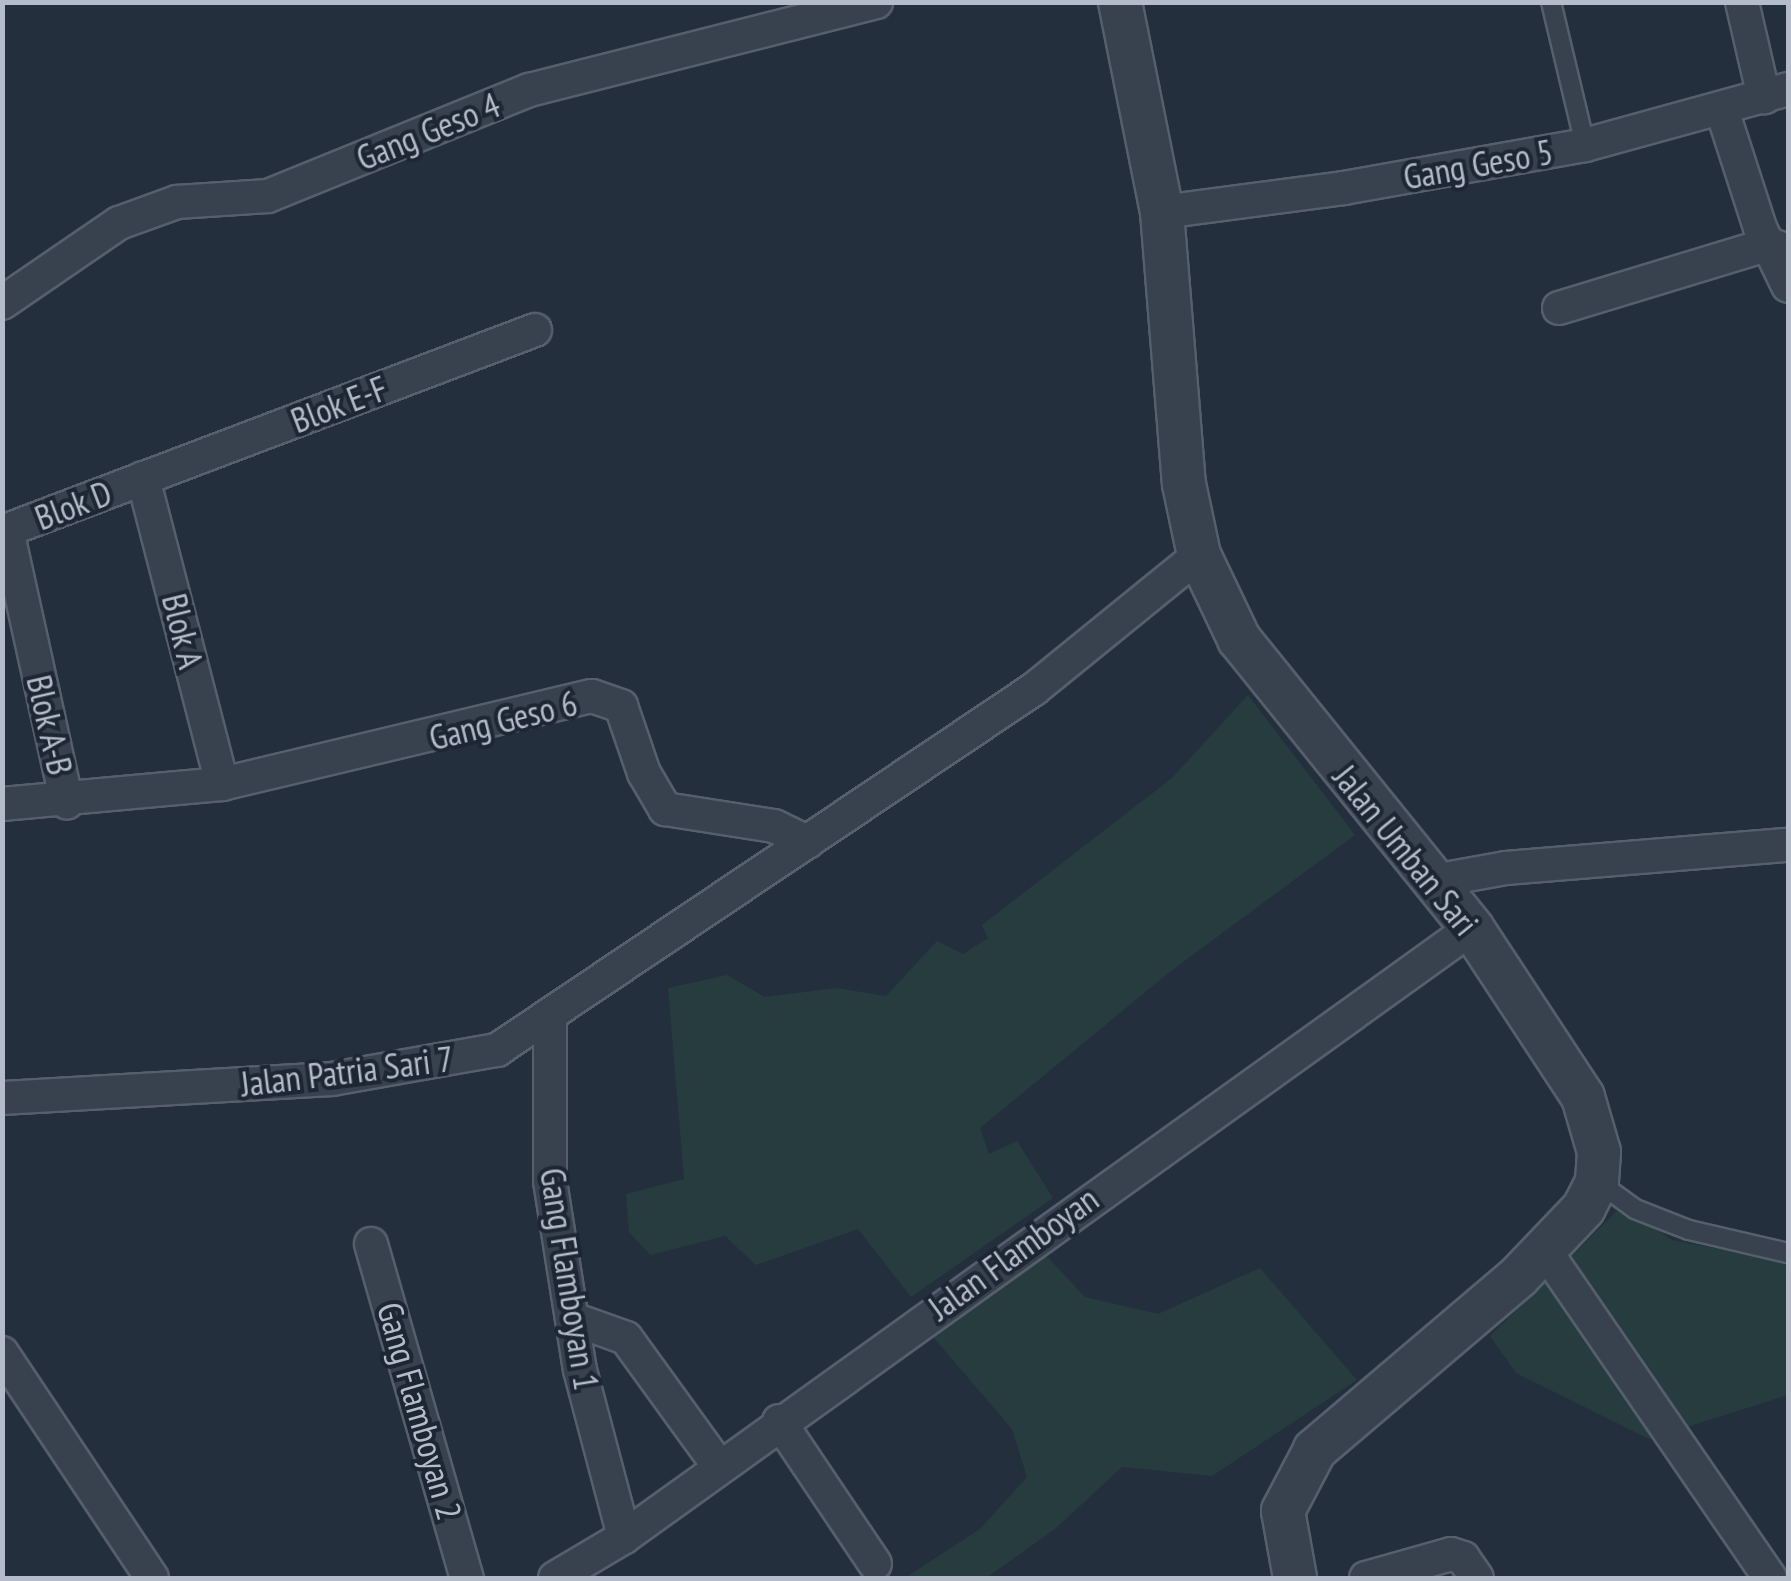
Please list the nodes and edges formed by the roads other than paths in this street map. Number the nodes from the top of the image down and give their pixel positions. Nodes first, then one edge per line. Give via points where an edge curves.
1 (876, 2) edge
2 (1120, 2) edge
3 (1551, 2) edge
4 (1742, 2) edge
5 (1776, 93) edge
6 (1722, 110) junction
7 (1585, 145) junction
8 (1162, 212) junction
9 (1779, 248) edge
10 (1788, 286) edge
11 (2, 304) edge
12 (1559, 308) dead end
13 (535, 330) dead end
14 (143, 478) junction
15 (4, 531) edge
16 (1199, 555) junction
17 (222, 784) junction
18 (68, 802) junction
19 (2, 804) edge
20 (806, 842) junction
21 (1788, 845) edge
22 (1434, 881) junction
23 (1472, 928) junction
24 (550, 1018) junction
25 (2, 1098) edge
26 (1597, 1182) junction
27 (371, 1244) dead end
28 (1544, 1249) junction
29 (1788, 1253) edge
30 (573, 1320) junction
31 (2, 1353) edge
32 (780, 1421) junction
33 (718, 1465) junction
34 (624, 1537) junction
35 (876, 1564) dead end
36 (152, 1578) edge
37 (467, 1578) edge
38 (555, 1578) edge
39 (1295, 1578) edge
40 (1366, 1578) edge
41 (1477, 1578) edge
42 (1770, 1578) edge

1 - 11 street, Gang Geso 4 via 529,90 268,196 177,202 120,224
2 - 8 street, Jalan Umban Sari
3 - 7 lane
4 - 5 street
5 - 6 street, Gang Geso 5
6 - 7 street, Gang Geso 5
6 - 9 street
7 - 8 street, Gang Geso 5
8 - 16 street, Jalan Umban Sari via 1184,484
9 - 10 street
9 - 12 street
13 - 14 street, Blok E-F
14 - 15 street, Blok D
14 - 17 street, Blok A
15 - 18 street, Blok A-B
16 - 20 street via 1034,689
16 - 22 street, Jalan Umban Sari via 1239,638
17 - 18 street, Gang Geso 6
17 - 20 street, Gang Geso 6 via 592,696 621,706 644,773 666,810 774,826
18 - 19 street, Gang Geso 6
20 - 24 street, Jalan Patria Sari 7
21 - 22 street via 1506,868
22 - 23 street, Jalan Umban Sari
23 - 26 street, Jalan Umban Sari via 1595,1122
23 - 32 street, Jalan Flamboyan
24 - 25 street, Jalan Patria Sari 7 via 497,1050 409,1070
24 - 30 street, Gang Flamboyan 1 via 550,1182
26 - 28 street via 1584,1208
26 - 29 lane via 1635,1209 1689,1230
27 - 37 street, Gang Flamboyan 2
28 - 39 street via 1314,1450 1282,1511
28 - 42 street
30 - 33 street via 626,1338
30 - 34 street, Gang Flamboyan 1
31 - 36 street
32 - 33 street, Jalan Flamboyan
32 - 35 street
33 - 34 street, Jalan Flamboyan
34 - 38 street, Jalan Flamboyan
40 - 41 street via 1457,1554

